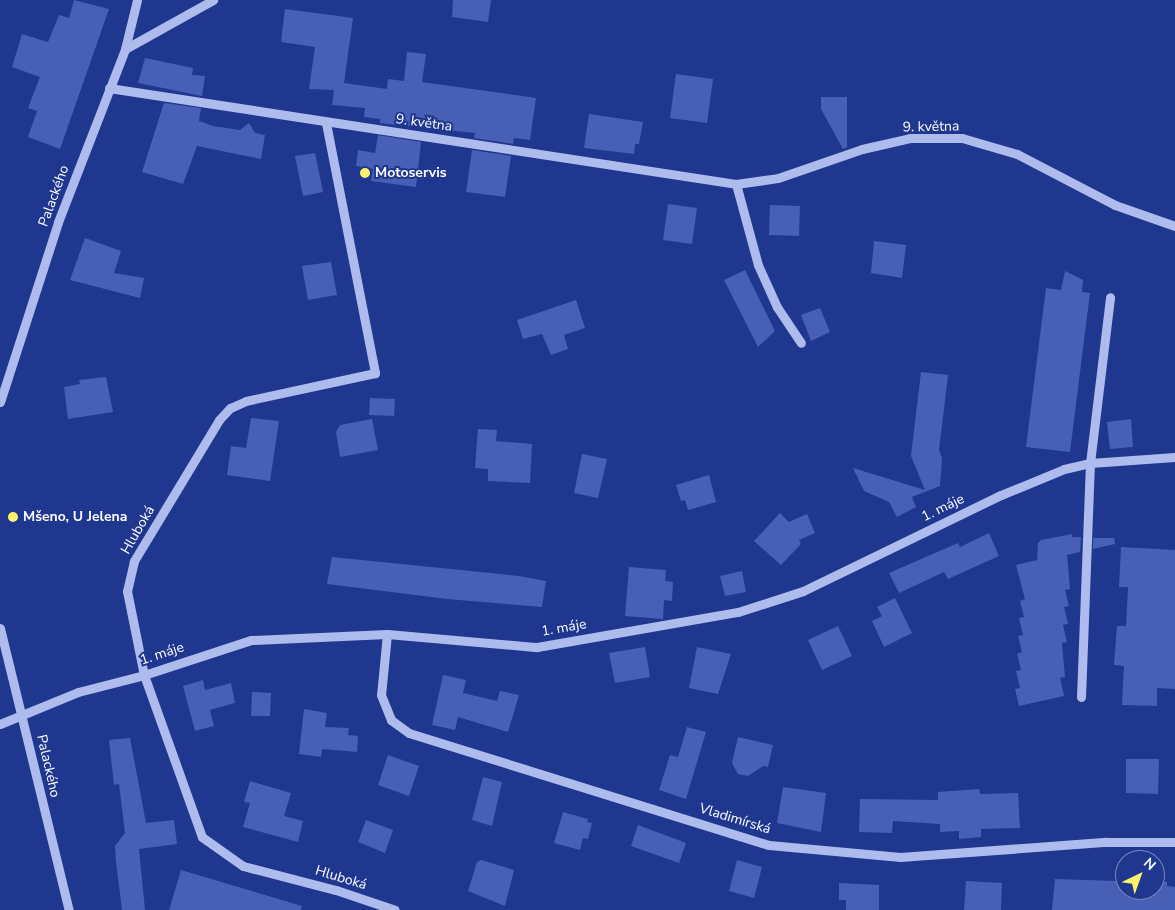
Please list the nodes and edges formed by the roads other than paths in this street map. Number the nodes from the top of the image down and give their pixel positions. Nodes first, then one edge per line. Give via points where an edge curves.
1 (137, 0) edge
2 (213, 0) edge
3 (125, 49) junction
4 (109, 88) junction
5 (326, 123) junction
6 (736, 184) junction
7 (1175, 226) edge
8 (1110, 297) dead end
9 (801, 343) dead end
10 (0, 402) edge
11 (1175, 457) edge
12 (1090, 463) junction
13 (0, 628) edge
14 (387, 634) junction
15 (144, 675) junction
16 (1081, 696) dead end
17 (22, 715) junction
18 (0, 724) edge
19 (1175, 842) edge
20 (69, 910) edge
21 (395, 910) edge

1 - 3 street, Palackého
2 - 3 street
3 - 4 street, Palackého
4 - 5 street, 9. května
4 - 10 street, Palackého via 58,222
5 - 6 street, 9. května
5 - 15 street, Hluboká via 375,373 246,401 230,408 219,420 134,562 127,591
6 - 7 street, 9. května via 778,178 862,149 910,138 962,138 1017,154 1115,205
6 - 9 street via 758,266 777,307
8 - 12 street
11 - 12 street, 1. máje
12 - 14 street, 1. máje via 1064,469 1001,495 803,590 738,612 537,647
12 - 16 street
13 - 17 street, Palackého
14 - 15 street, 1. máje via 251,640
14 - 19 street, Vladimírská via 380,695 391,720 409,733 769,845 900,858 1106,842
15 - 17 street, 1. máje via 78,692
15 - 21 street, Hluboká via 202,837 243,866 336,890
17 - 18 street, 1. máje
17 - 20 street, Palackého

